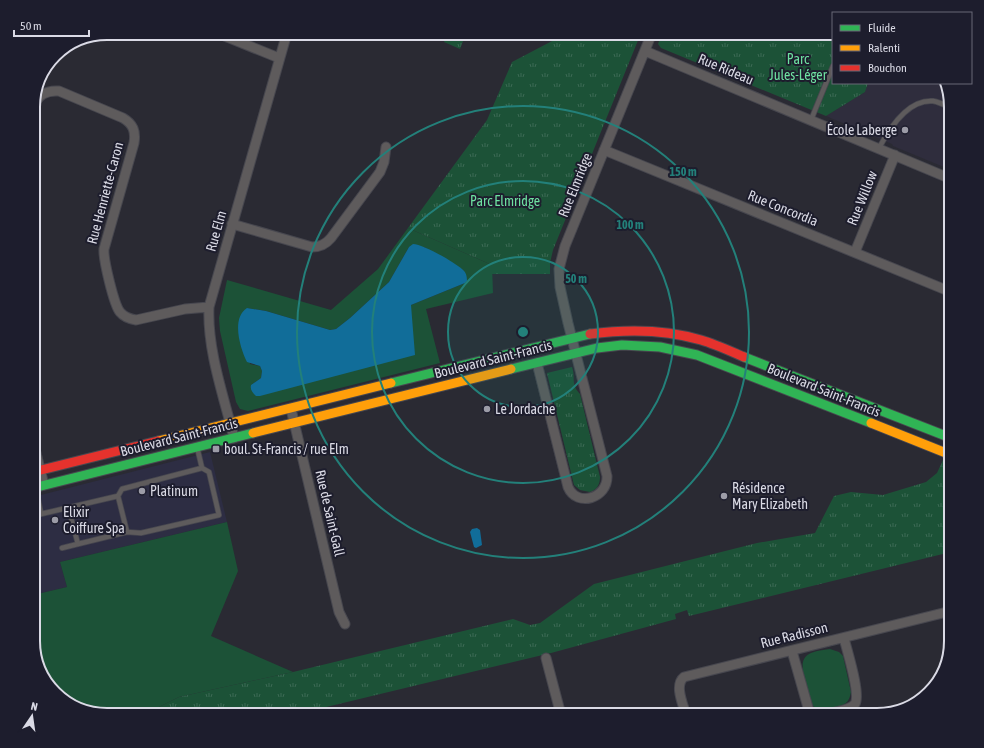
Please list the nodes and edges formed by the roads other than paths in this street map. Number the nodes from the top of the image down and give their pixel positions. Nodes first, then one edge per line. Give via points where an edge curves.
1 (234, 40) edge
2 (285, 40) edge
3 (649, 40) edge
4 (645, 51) junction
5 (279, 58) junction
6 (832, 68) edge
7 (41, 95) edge
8 (944, 106) edge
9 (811, 120) junction
10 (386, 147) dead end
11 (878, 148) junction
12 (604, 150) junction
13 (895, 155) junction
14 (944, 175) edge
15 (232, 224) junction
16 (855, 252) junction
17 (944, 289) edge
18 (209, 307) junction
19 (572, 338) junction
20 (576, 353) junction
21 (537, 363) junction
22 (291, 409) junction
23 (294, 423) junction
24 (230, 424) junction
25 (944, 435) edge
26 (234, 438) junction
27 (197, 447) junction
28 (944, 452) edge
29 (202, 468) junction
30 (40, 470) edge
31 (40, 486) edge
32 (118, 496) junction
33 (40, 503) edge
34 (68, 507) junction
35 (42, 514) joint
36 (127, 532) junction
37 (78, 544) junction
38 (62, 548) dead end
39 (944, 613) edge
40 (345, 624) dead end
41 (844, 638) junction
42 (792, 651) junction
43 (546, 658) dead end
44 (559, 708) edge
45 (684, 708) edge
46 (808, 708) edge
47 (849, 708) edge

1 - 5 street
2 - 5 street, Rue Elm
3 - 4 street, Rue Elmridge
4 - 9 street, Rue Rideau
4 - 12 street, Rue Elmridge
5 - 15 street, Rue Elm
6 - 9 lane
7 - 18 street, Rue Henriette-Caron via 59,91 123,118 133,128 134,143 104,249 118,310 128,318 136,320 185,309
8 - 11 lane via 931,101 919,103 906,111 886,134
9 - 11 street, Rue Rideau
10 - 15 street via 380,172 325,244 312,246
11 - 13 street, Rue Rideau
12 - 16 street, Rue Concordia
12 - 19 street, Rue Elmridge via 560,264 560,286
13 - 14 street, Rue Rideau
13 - 16 street, Rue Willow
15 - 18 street, Rue Elm
16 - 17 street, Rue Concordia
18 - 24 street, Rue Elm via 212,350
19 - 20 street, Rue Elmridge
19 - 22 street, Boulevard Saint-Francis
19 - 25 street, Boulevard Saint-Francis via 636,329 691,337
20 - 21 street, Boulevard Saint-Francis
20 - 21 street, Rue Elmridge via 607,476 604,490 589,498 574,495 568,487
20 - 28 street, Boulevard Saint-Francis via 606,346 636,344 687,352
21 - 23 street, Boulevard Saint-Francis
22 - 23 street, Rue de Saint-Gall
22 - 24 street, Boulevard Saint-Francis
23 - 26 street, Boulevard Saint-Francis
23 - 40 street, Rue de Saint-Gall via 339,612
24 - 26 street, Rue Elm
24 - 30 street, Boulevard Saint-Francis
26 - 27 street, Boulevard Saint-Francis
27 - 29 lane
27 - 31 street, Boulevard Saint-Francis
29 - 32 lane via 122,489
29 - 36 lane via 209,472 219,515 141,533
32 - 34 lane
32 - 36 lane
33 - 35 lane
34 - 35 lane
34 - 37 lane
36 - 37 lane
37 - 38 lane
39 - 41 street, Rue Radisson
41 - 42 street, Rue Radisson
41 - 47 street via 857,691 855,704
42 - 45 street, Rue Radisson via 684,677 679,686
42 - 46 street
43 - 44 street

